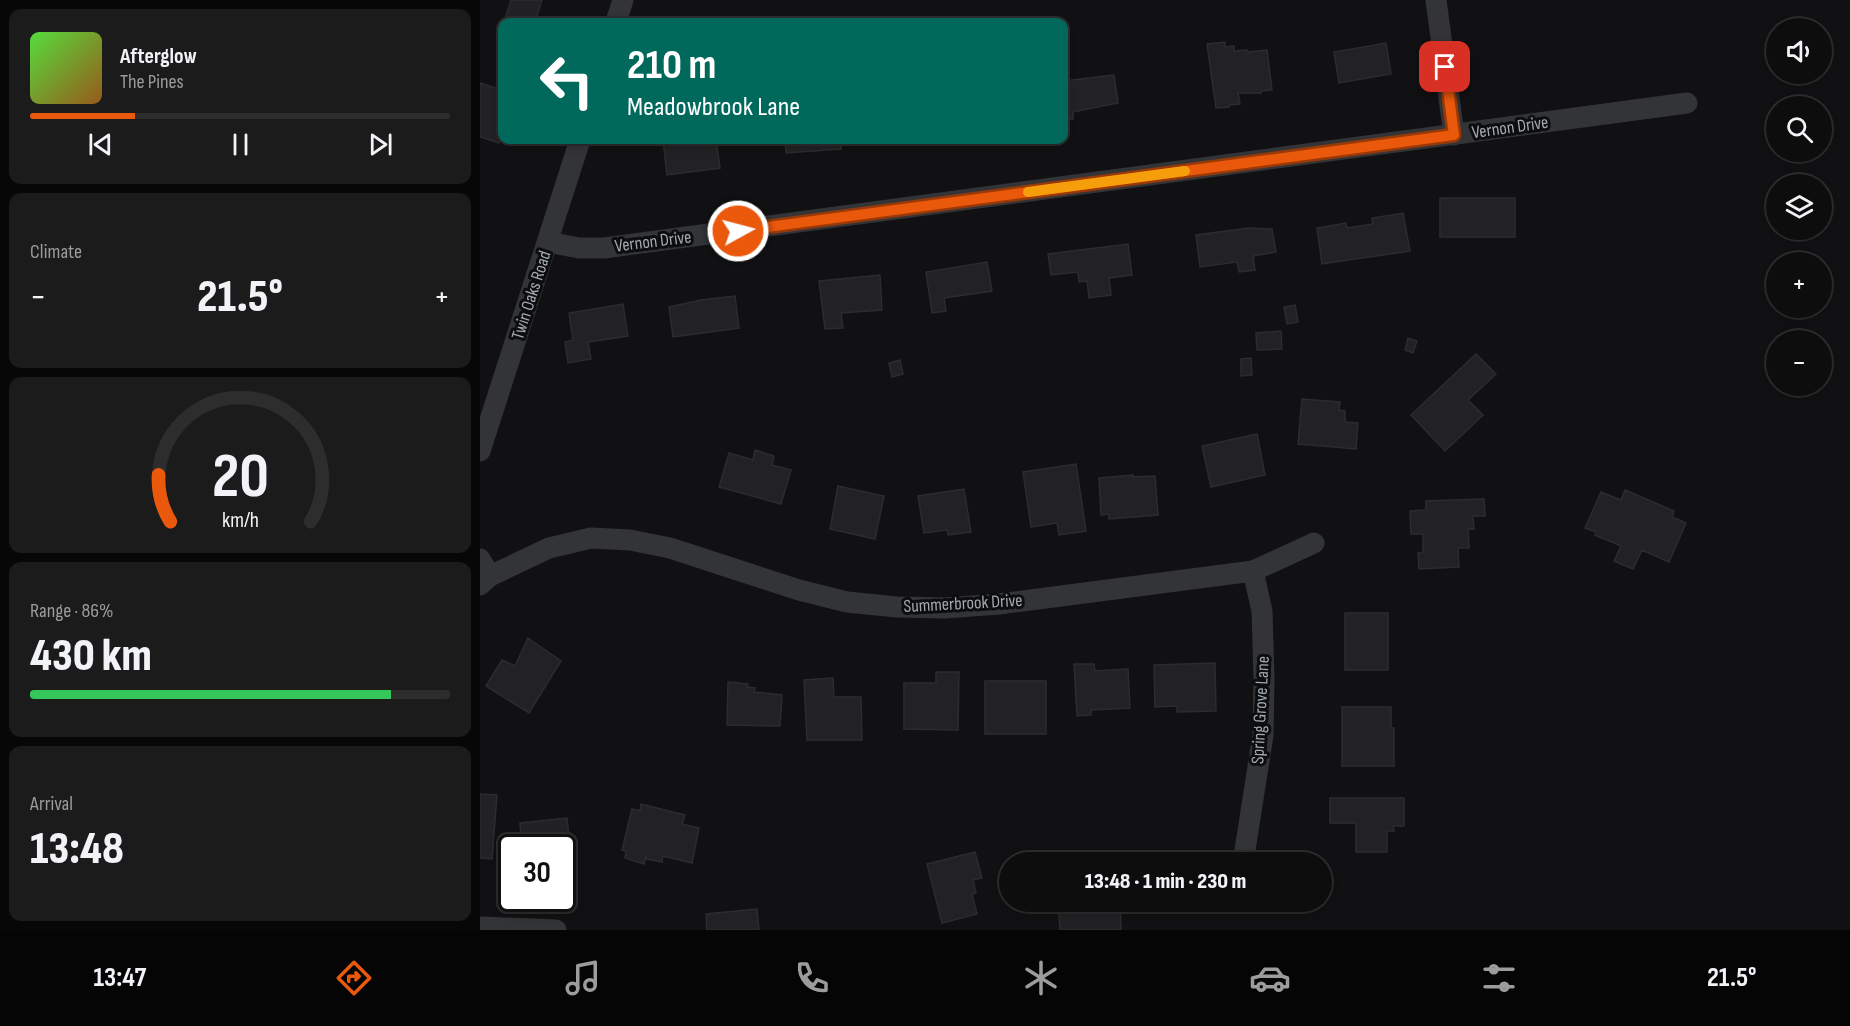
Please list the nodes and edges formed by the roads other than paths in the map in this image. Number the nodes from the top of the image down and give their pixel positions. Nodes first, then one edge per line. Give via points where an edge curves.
1 (623, 0) edge
2 (1436, 0) edge
3 (617, 18) edge
4 (1687, 104) dead end
5 (1454, 135) junction
6 (579, 144) edge
7 (548, 242) junction
8 (480, 451) edge
9 (1314, 543) dead end
10 (1253, 571) junction
11 (483, 573) edge
12 (1245, 850) dead end
13 (480, 927) edge
14 (556, 930) edge

1 - 3 street
2 - 5 street
4 - 5 street, Vernon Drive
5 - 7 street, Vernon Drive via 604,248
6 - 7 street, Twin Oaks Road
7 - 8 street, Twin Oaks Road
9 - 10 street, Summerbrook Drive
10 - 11 street, Summerbrook Drive via 945,608 847,602 670,548 630,540 591,538 549,548
10 - 12 street, Spring Grove Lane via 1262,611 1263,735
13 - 14 street

